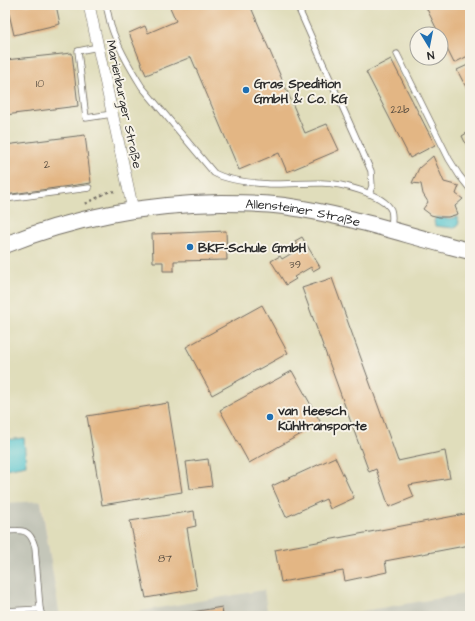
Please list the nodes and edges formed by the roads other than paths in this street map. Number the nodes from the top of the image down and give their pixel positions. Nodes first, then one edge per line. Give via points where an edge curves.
1 (89, 5) edge
2 (106, 5) edge
3 (297, 5) edge
4 (98, 47) junction
5 (397, 54) dead end
6 (112, 114) junction
7 (89, 188) dead end
8 (470, 189) edge
9 (369, 194) junction
10 (5, 200) edge
11 (133, 210) junction
12 (390, 230) junction
13 (5, 245) edge
14 (470, 251) edge
15 (5, 530) edge
16 (40, 609) junction
17 (5, 612) edge
18 (42, 616) edge

1 - 4 street, Marienburger Straße
2 - 9 lane via 111,27 142,87 214,172 231,180 268,184 332,184
3 - 9 lane via 371,171 372,186
4 - 6 street, Marienburger Straße
4 - 6 lane via 78,51 86,118
5 - 8 lane via 449,159
6 - 11 street, Marienburger Straße
7 - 10 lane
9 - 12 lane via 380,199 392,211
11 - 12 street, Allensteiner Straße via 189,204 265,204 314,211
11 - 13 street, Allensteiner Straße via 65,224
12 - 14 street, Allensteiner Straße
15 - 16 lane via 25,531 31,536 35,547
16 - 17 lane
16 - 18 lane

